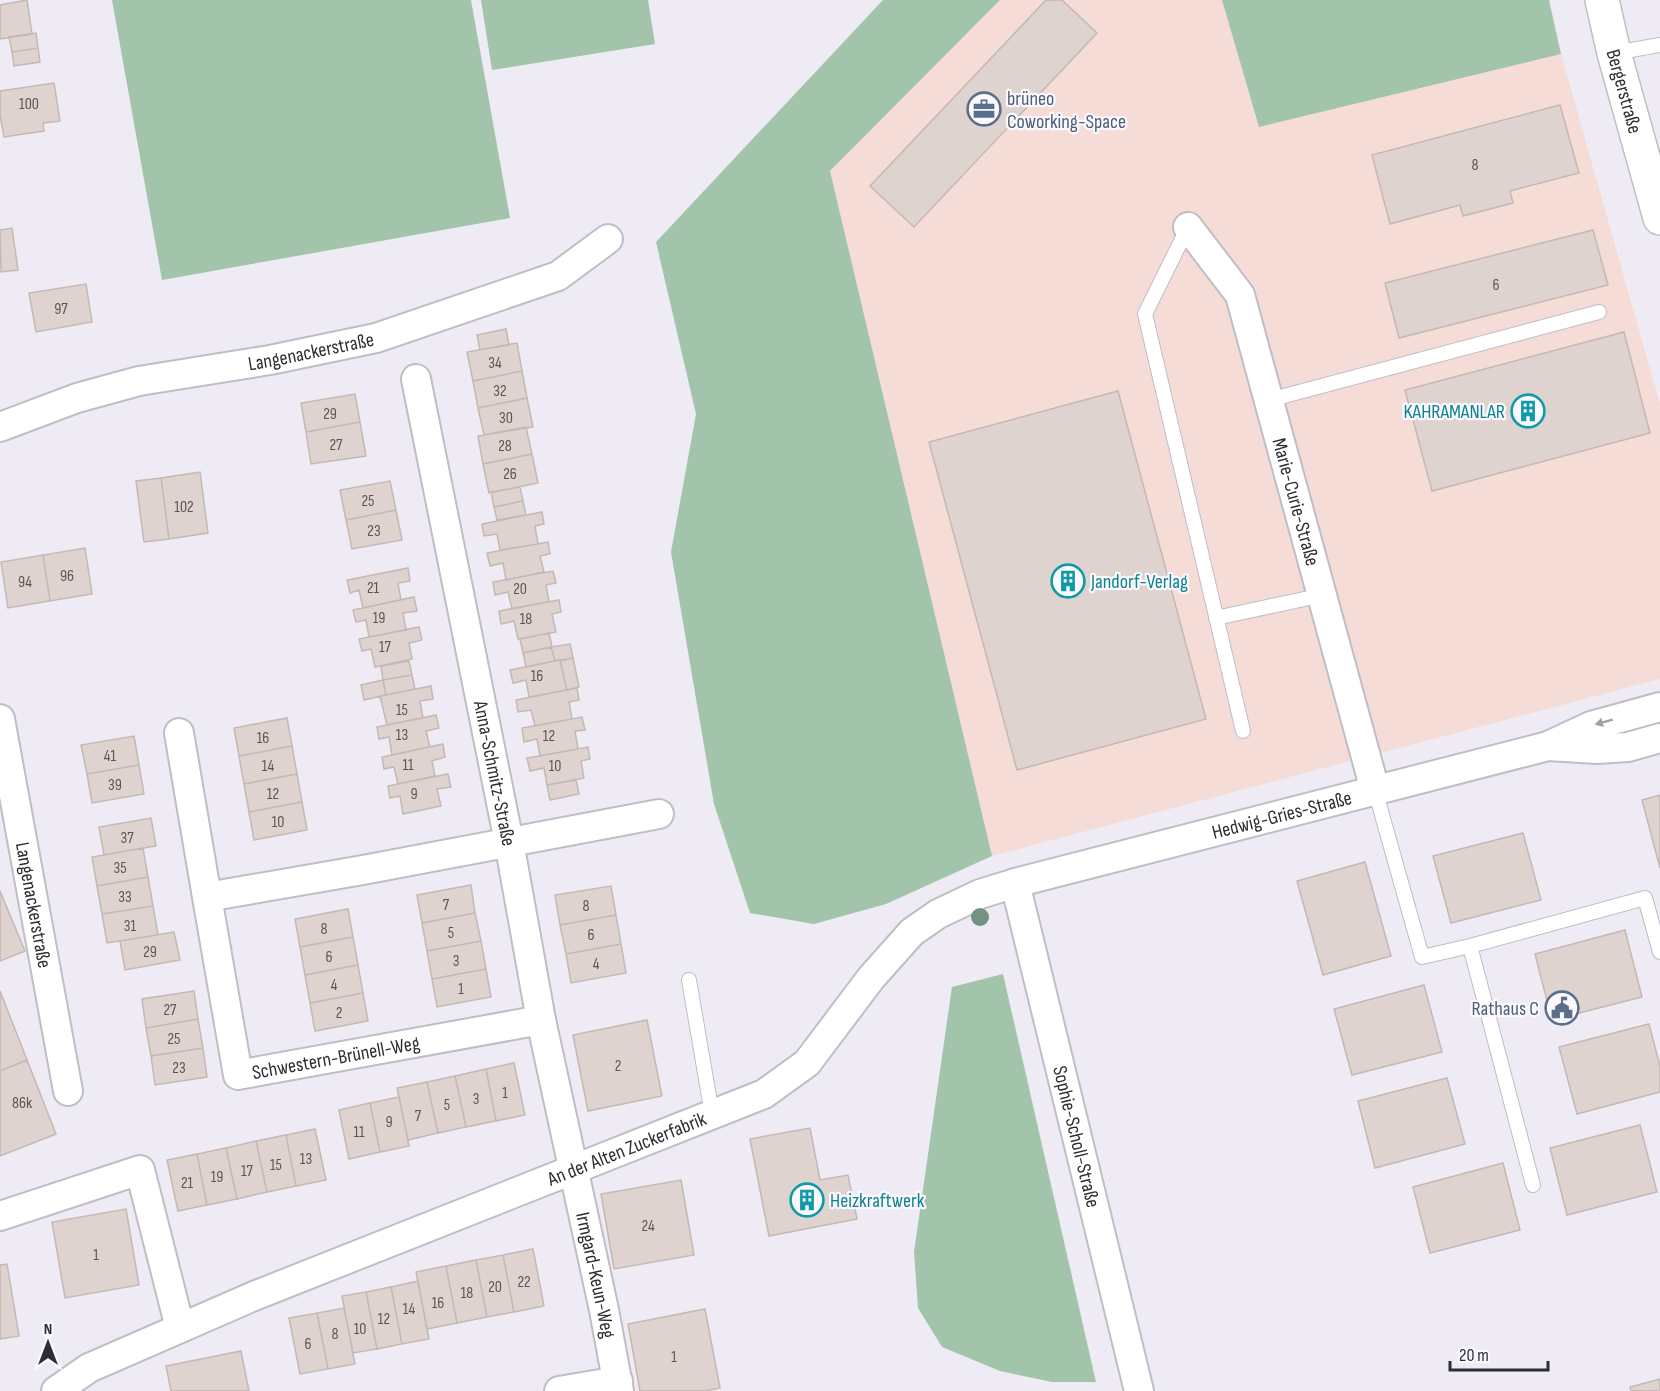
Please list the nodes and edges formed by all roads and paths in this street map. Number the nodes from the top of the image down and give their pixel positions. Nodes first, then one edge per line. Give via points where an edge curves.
1 (1602, 0) edge
2 (1660, 45) edge
3 (1614, 53) junction
4 (1660, 218) edge
5 (1188, 227) joint
6 (608, 239) dead end
7 (1599, 312) dead end
8 (416, 379) dead end
9 (1269, 400) junction
10 (0, 427) edge
11 (1323, 595) junction
12 (1216, 618) junction
13 (1660, 707) edge
14 (0, 719) edge
15 (1243, 731) dead end
16 (179, 733) dead end
17 (1660, 738) edge
18 (1548, 746) junction
19 (1376, 790) junction
20 (658, 814) dead end
21 (509, 842) junction
22 (1015, 884) junction
23 (207, 897) junction
24 (1470, 946) junction
25 (1660, 952) edge
26 (689, 980) dead end
27 (541, 1020) junction
28 (68, 1091) dead end
29 (712, 1114) junction
30 (573, 1168) junction
31 (1533, 1185) dead end
32 (0, 1216) edge
33 (180, 1328) junction
34 (618, 1386) edge
35 (56, 1391) edge
36 (559, 1391) edge
37 (1139, 1391) edge

1 - 3 street, Bergerstraße
2 - 3 lane
3 - 4 street, Bergerstraße
5 - 9 street, Marie-Curie-Straße via 1240,295
5 - 12 lane via 1145,314
6 - 10 street, Langenackerstraße via 558,276 375,338 139,381 77,398
7 - 9 lane
8 - 21 street, Anna-Schmitz-Straße
9 - 11 street, Marie-Curie-Straße
11 - 12 lane
11 - 19 street, Marie-Curie-Straße
12 - 15 lane
13 -> 18 street, Hedwig-Gries-Straße via 1591,726
14 - 28 street, Langenackerstraße
16 - 23 street, Schwestern-Brünell-Weg
17 - 18 street, Hedwig-Gries-Straße via 1628,747
18 - 19 street, Hedwig-Gries-Straße
19 - 22 street, Hedwig-Gries-Straße
19 - 24 lane via 1422,957
20 - 21 street
21 - 23 street
21 - 27 street, Anna-Schmitz-Straße
22 - 29 street, An der Alten Zuckerfabrik via 981,894 912,932 871,978 807,1063 764,1094
22 - 37 street, Sophie-Scholl-Straße
23 - 27 street, Schwestern-Brünell-Weg via 238,1075
24 - 25 lane via 1645,898
24 - 31 lane
26 - 29 lane
27 - 30 street, Anna-Schmitz-Straße
29 - 30 street, An der Alten Zuckerfabrik
30 - 33 street, An der Alten Zuckerfabrik
30 - 34 street, Irmgard-Keun-Weg
32 - 33 street via 140,1170
33 - 35 street, An der Alten Zuckerfabrik via 89,1368
34 - 36 street, Irmgard-Keun-Weg

